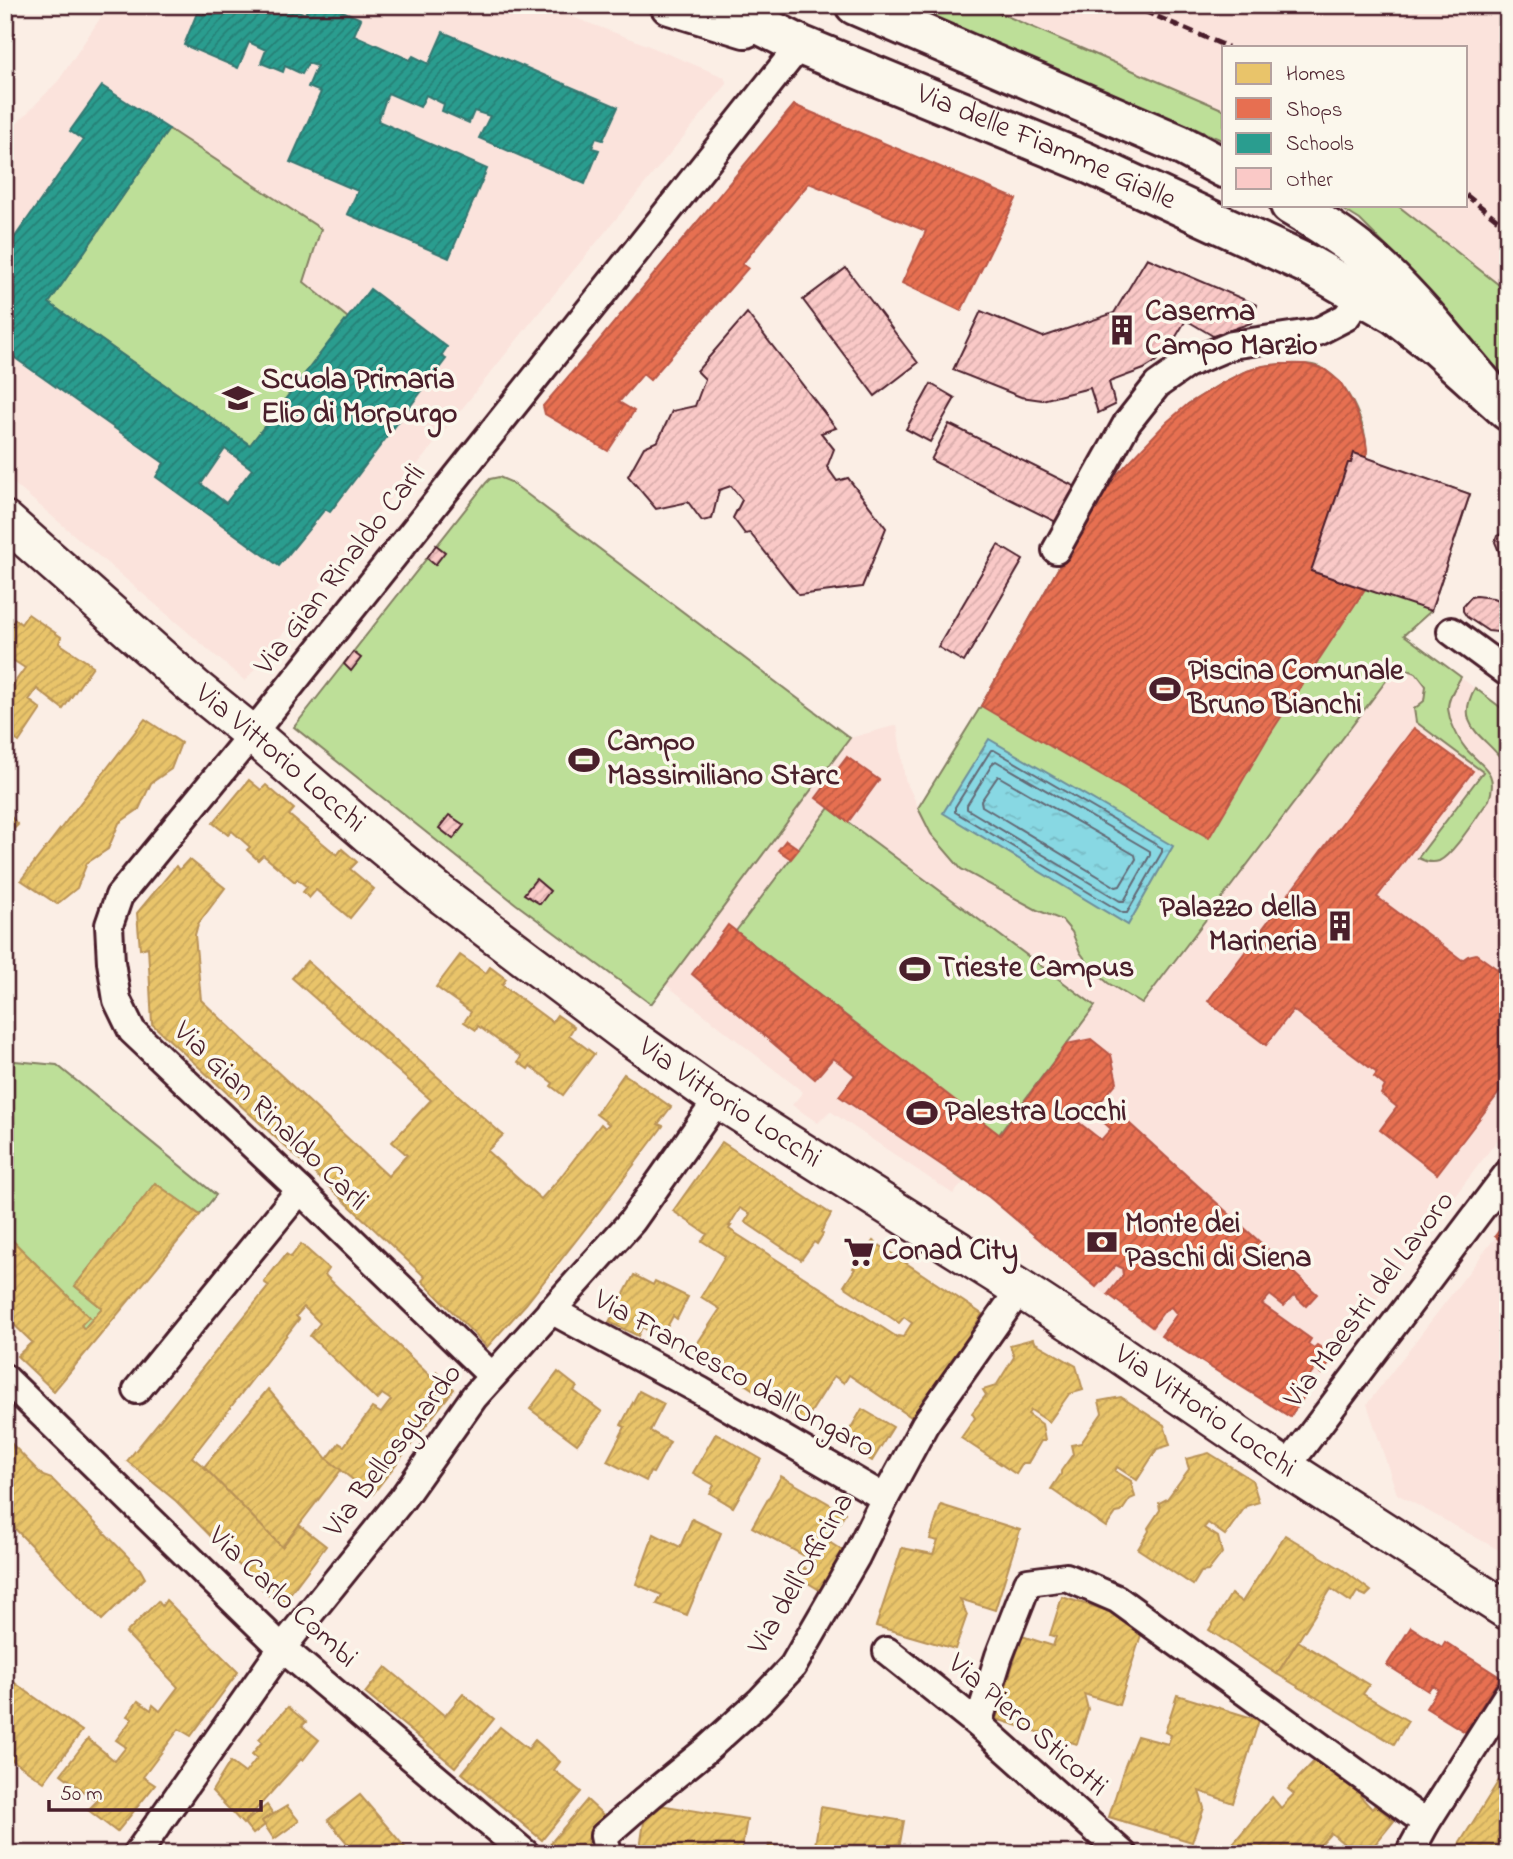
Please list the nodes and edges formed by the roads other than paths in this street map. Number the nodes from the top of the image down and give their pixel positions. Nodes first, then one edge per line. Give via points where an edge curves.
1 (670, 5) edge
2 (721, 5) edge
3 (855, 5) edge
4 (800, 45) junction
5 (1222, 167) edge
6 (1292, 206) edge
7 (1362, 295) junction
8 (1500, 403) edge
9 (5, 520) edge
10 (1056, 550) dead end
11 (1451, 631) dead end
12 (1508, 673) edge
13 (252, 734) junction
14 (718, 1099) junction
15 (1508, 1172) edge
16 (300, 1190) junction
17 (1020, 1289) junction
18 (551, 1310) junction
19 (492, 1376) junction
20 (5, 1378) edge
21 (137, 1390) dead end
22 (1286, 1468) junction
23 (885, 1498) junction
24 (1508, 1611) edge
25 (282, 1648) junction
26 (887, 1651) dead end
27 (1508, 1694) edge
28 (978, 1724) junction
29 (1426, 1823) junction
30 (137, 1854) edge
31 (526, 1854) edge
32 (608, 1854) edge
33 (1123, 1854) edge
34 (1409, 1854) edge

1 - 4 main road, Via delle Fiamme Gialle
2 - 4 main road, Via delle Fiamme Gialle
3 - 5 main road via 1179,144
4 - 7 main road, Via delle Fiamme Gialle via 1094,166 1309,264
4 - 13 street, Via Gian Rinaldo Carli
6 - 8 main road via 1380,269
7 - 8 main road, Via delle Fiamme Gialle via 1436,346
7 - 10 street via 1346,317 1317,332 1232,345 1187,364 1157,385 1126,423
9 - 13 main road, Via Vittorio Locchi
11 - 12 street
13 - 14 main road, Via Vittorio Locchi via 442,895
13 - 16 street, Via Gian Rinaldo Carli via 119,896 109,925 111,962 117,1000 131,1031
14 - 17 main road, Via Vittorio Locchi
14 - 18 street, Via Bellosguardo via 632,1221
15 - 22 street, Via Maestri del Lavoro
16 - 19 street, Via Gian Rinaldo Carli
16 - 21 street
17 - 22 main road, Via Vittorio Locchi
17 - 23 street, Via dell'Officina via 925,1424
18 - 19 street, Via Bellosguardo
18 - 23 street, Via Francesco dall'Ongaro
19 - 25 street, Via Bellosguardo via 402,1499
20 - 25 street, Via Carlo Combi
22 - 24 main road, Via Vittorio Locchi
23 - 32 street, Via dell'Officina via 793,1666 706,1750 604,1836
25 - 30 street, Via Bellosguardo
25 - 31 street, Via Carlo Combi
26 - 28 street, Via Piero Sticotti
27 - 29 street
28 - 29 street via 1028,1582 1066,1577 1118,1599
28 - 33 street, Via Piero Sticotti
29 - 34 street

